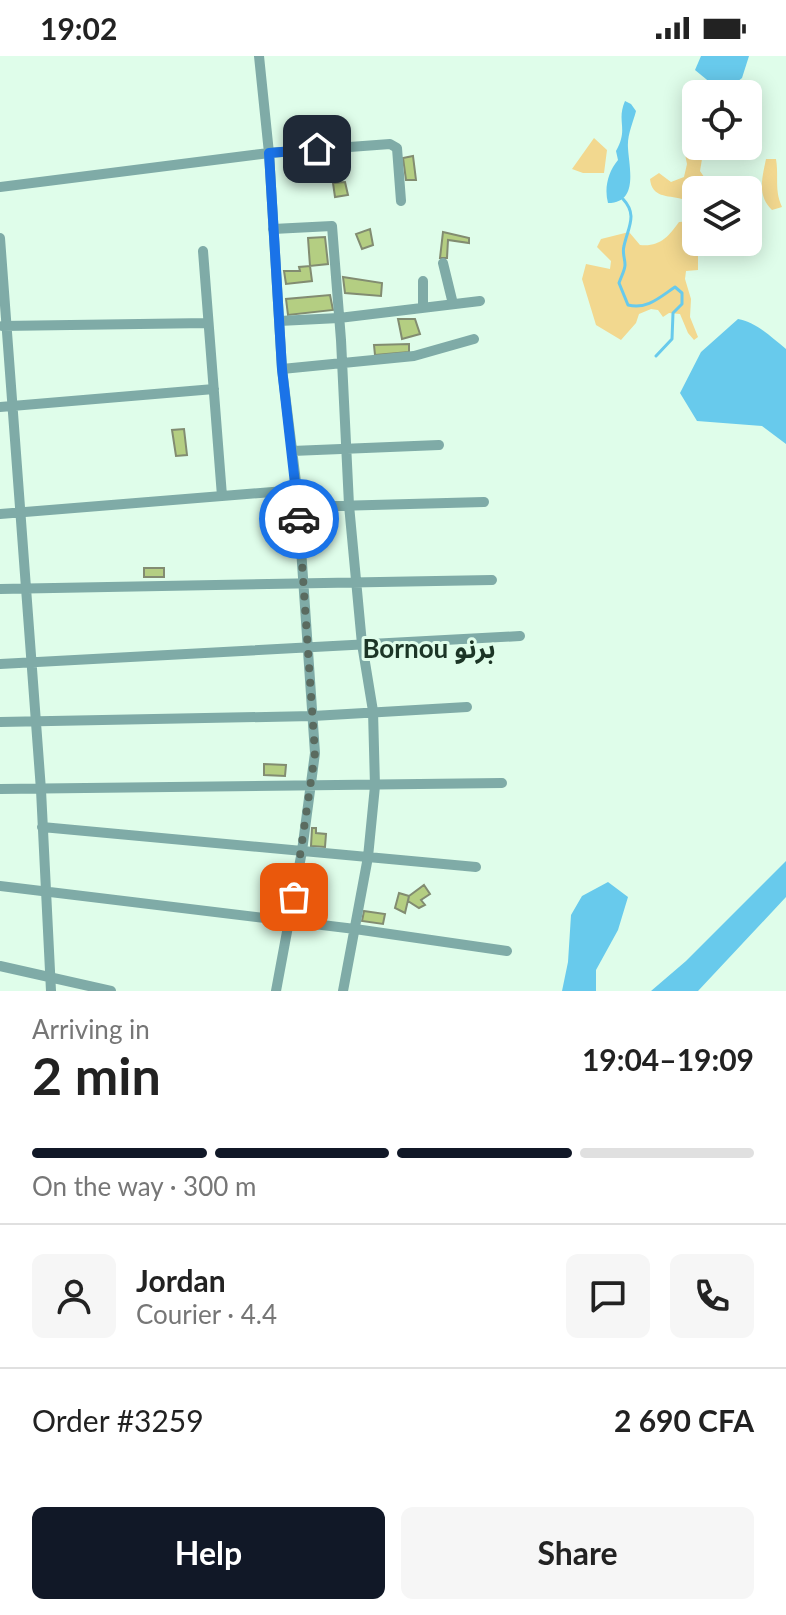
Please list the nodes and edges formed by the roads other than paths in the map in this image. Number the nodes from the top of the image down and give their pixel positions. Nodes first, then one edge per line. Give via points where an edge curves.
1 (259, 56) edge
2 (269, 153) junction
3 (0, 187) edge
4 (401, 201) dead end
5 (273, 229) junction
6 (0, 238) edge
7 (203, 251) dead end
8 (443, 263) dead end
9 (423, 281) dead end
10 (480, 301) dead end
11 (453, 304) junction
12 (423, 308) junction
13 (339, 318) junction
14 (279, 321) junction
15 (208, 323) junction
16 (3, 326) edge
17 (474, 339) dead end
18 (342, 365) junction
19 (282, 369) junction
20 (214, 389) junction
21 (5, 407) edge
22 (439, 445) dead end
23 (346, 449) junction
24 (292, 451) junction
25 (297, 490) junction
26 (222, 496) junction
27 (484, 502) dead end
28 (349, 505) junction
29 (298, 507) junction
30 (20, 512) junction
31 (0, 514) edge
32 (492, 580) dead end
33 (356, 582) junction
34 (302, 583) junction
35 (27, 588) junction
36 (0, 589) edge
37 (520, 636) dead end
38 (362, 644) junction
39 (308, 648) junction
40 (0, 664) edge
41 (33, 664) junction
42 (467, 707) dead end
43 (373, 711) junction
44 (313, 716) junction
45 (0, 722) edge
46 (37, 722) junction
47 (502, 783) dead end
48 (311, 786) junction
49 (375, 786) junction
50 (0, 789) edge
51 (41, 790) junction
52 (42, 827) junction
53 (302, 851) junction
54 (368, 857) junction
55 (476, 867) dead end
56 (0, 886) edge
57 (46, 891) junction
58 (290, 920) junction
59 (355, 929) junction
60 (507, 951) dead end
61 (0, 966) edge
62 (51, 978) junction
63 (51, 991) edge
64 (111, 991) edge
65 (276, 991) edge
66 (343, 991) edge

1 - 2 street
2 - 3 street
2 - 4 street via 394,145
2 - 5 street
5 - 13 street via 332,226
5 - 14 street
6 - 16 street
7 - 15 street
8 - 11 street
9 - 12 street
10 - 11 street
11 - 12 street
12 - 13 street
13 - 14 street
13 - 18 street
14 - 19 street
15 - 16 street
15 - 20 street
16 - 21 street
17 - 18 street via 414,356
18 - 19 street
18 - 23 street
19 - 24 street
20 - 21 street
20 - 26 street
21 - 30 street
22 - 23 street
23 - 24 street
23 - 28 street
24 - 25 street
25 - 26 street
25 - 29 street
26 - 30 street
27 - 28 street
28 - 29 street
28 - 33 street
29 - 34 street
30 - 31 street
30 - 35 street
32 - 33 street
33 - 34 street
33 - 38 street
34 - 35 street
34 - 39 street
35 - 36 street
35 - 41 street
37 - 38 street
38 - 39 street
38 - 43 street
39 - 41 street
39 - 44 street
40 - 41 street
41 - 46 street
42 - 43 street
43 - 44 street
43 - 49 street
44 - 46 street
44 - 48 street
45 - 46 street
46 - 51 street
47 - 49 street
48 - 49 street
48 - 51 street
48 - 53 street
49 - 54 street
50 - 51 street
51 - 52 street
52 - 53 street
52 - 57 street
53 - 54 street
53 - 58 street
54 - 55 street
54 - 59 street
56 - 57 street
57 - 58 street
57 - 62 street
58 - 59 street
58 - 65 street
59 - 60 street
59 - 66 street
61 - 62 street
62 - 63 street
62 - 64 street

